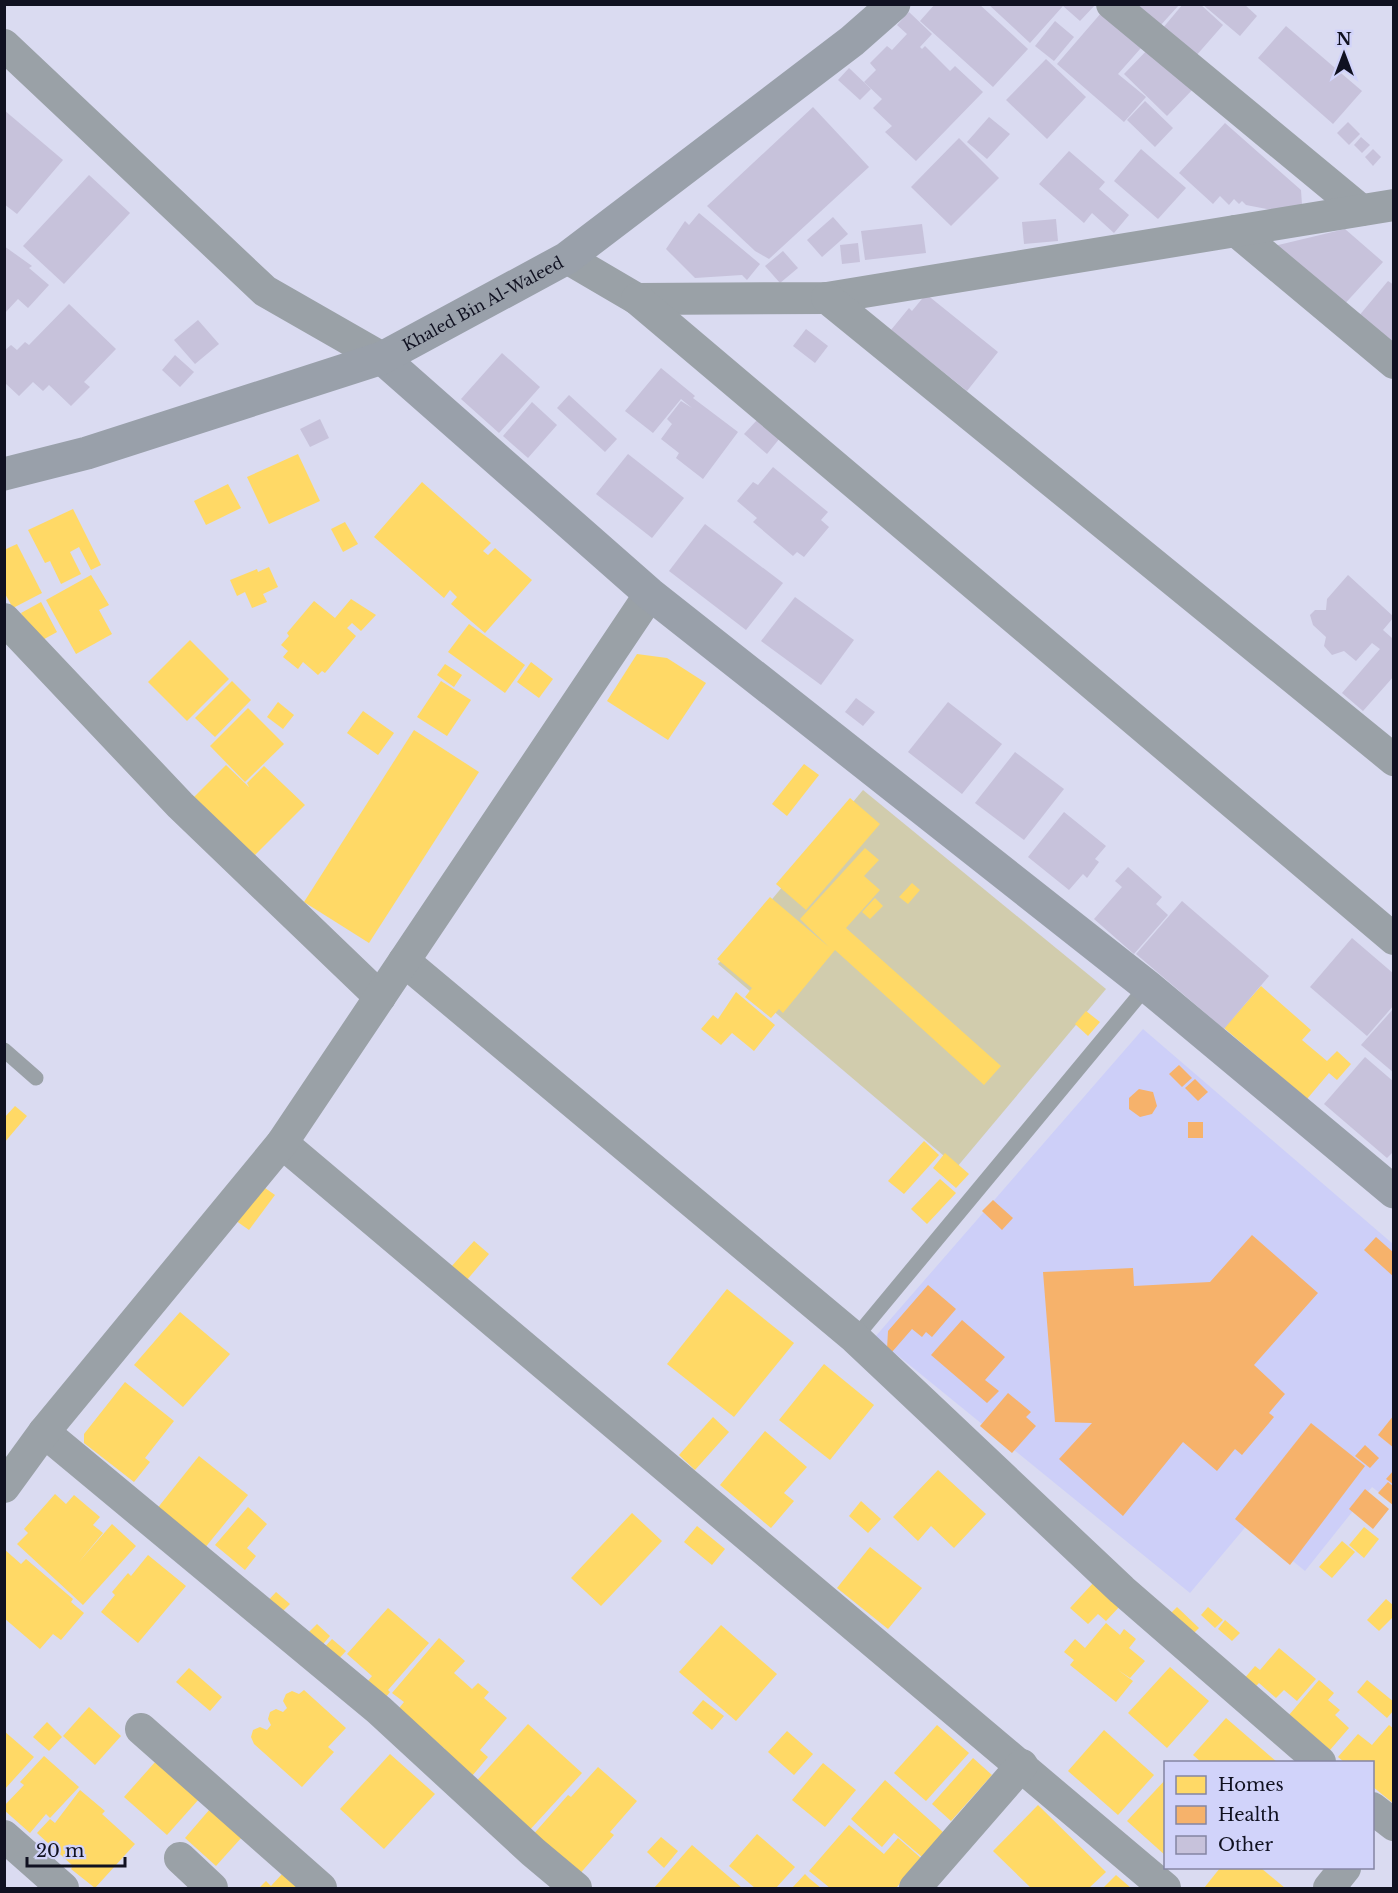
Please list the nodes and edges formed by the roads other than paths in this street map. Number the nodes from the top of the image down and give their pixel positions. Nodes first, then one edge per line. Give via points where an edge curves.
1 (894, 4) edge
2 (1112, 4) edge
3 (4, 45) edge
4 (1394, 205) edge
5 (1361, 210) junction
6 (1236, 231) junction
7 (567, 258) junction
8 (827, 298) junction
9 (637, 299) junction
10 (381, 358) junction
11 (1394, 363) edge
12 (4, 474) edge
13 (650, 594) junction
14 (4, 620) edge
15 (1394, 760) edge
16 (1394, 939) edge
17 (404, 962) junction
18 (1147, 986) junction
19 (380, 997) junction
20 (4, 1050) edge
21 (36, 1078) dead end
22 (282, 1143) junction
23 (1394, 1192) edge
24 (855, 1338) junction
25 (44, 1432) junction
26 (4, 1487) edge
27 (141, 1729) dead end
28 (1319, 1761) edge
29 (1022, 1765) junction
30 (1374, 1810) edge
31 (1394, 1825) edge
32 (4, 1836) edge
33 (180, 1858) dead end
34 (1344, 1869) edge
35 (63, 1888) edge
36 (212, 1888) edge
37 (321, 1888) edge
38 (576, 1888) edge
39 (915, 1888) edge
40 (1165, 1888) edge
41 (1329, 1888) edge

1 - 7 street, Khaled Bin Al-Waleed via 852,41
2 - 5 street
3 - 10 street via 265,291
4 - 5 street
5 - 6 street
6 - 8 street
6 - 11 street
7 - 9 street
7 - 10 street, Khaled Bin Al-Waleed
8 - 9 street
8 - 15 street
9 - 16 street
10 - 12 street, Khaled Bin Al-Waleed via 87,453
10 - 13 street
13 - 17 street
13 - 18 street
14 - 19 street via 180,806
17 - 19 street
17 - 24 street
18 - 23 street
18 - 24 lane
19 - 22 street
20 - 21 lane
22 - 25 street
22 - 29 street
24 - 28 street via 1122,1590
25 - 26 street
25 - 38 street via 379,1710
27 - 37 street
29 - 39 street
29 - 40 street
30 - 31 street
32 - 35 street
33 - 36 street
34 - 41 street

